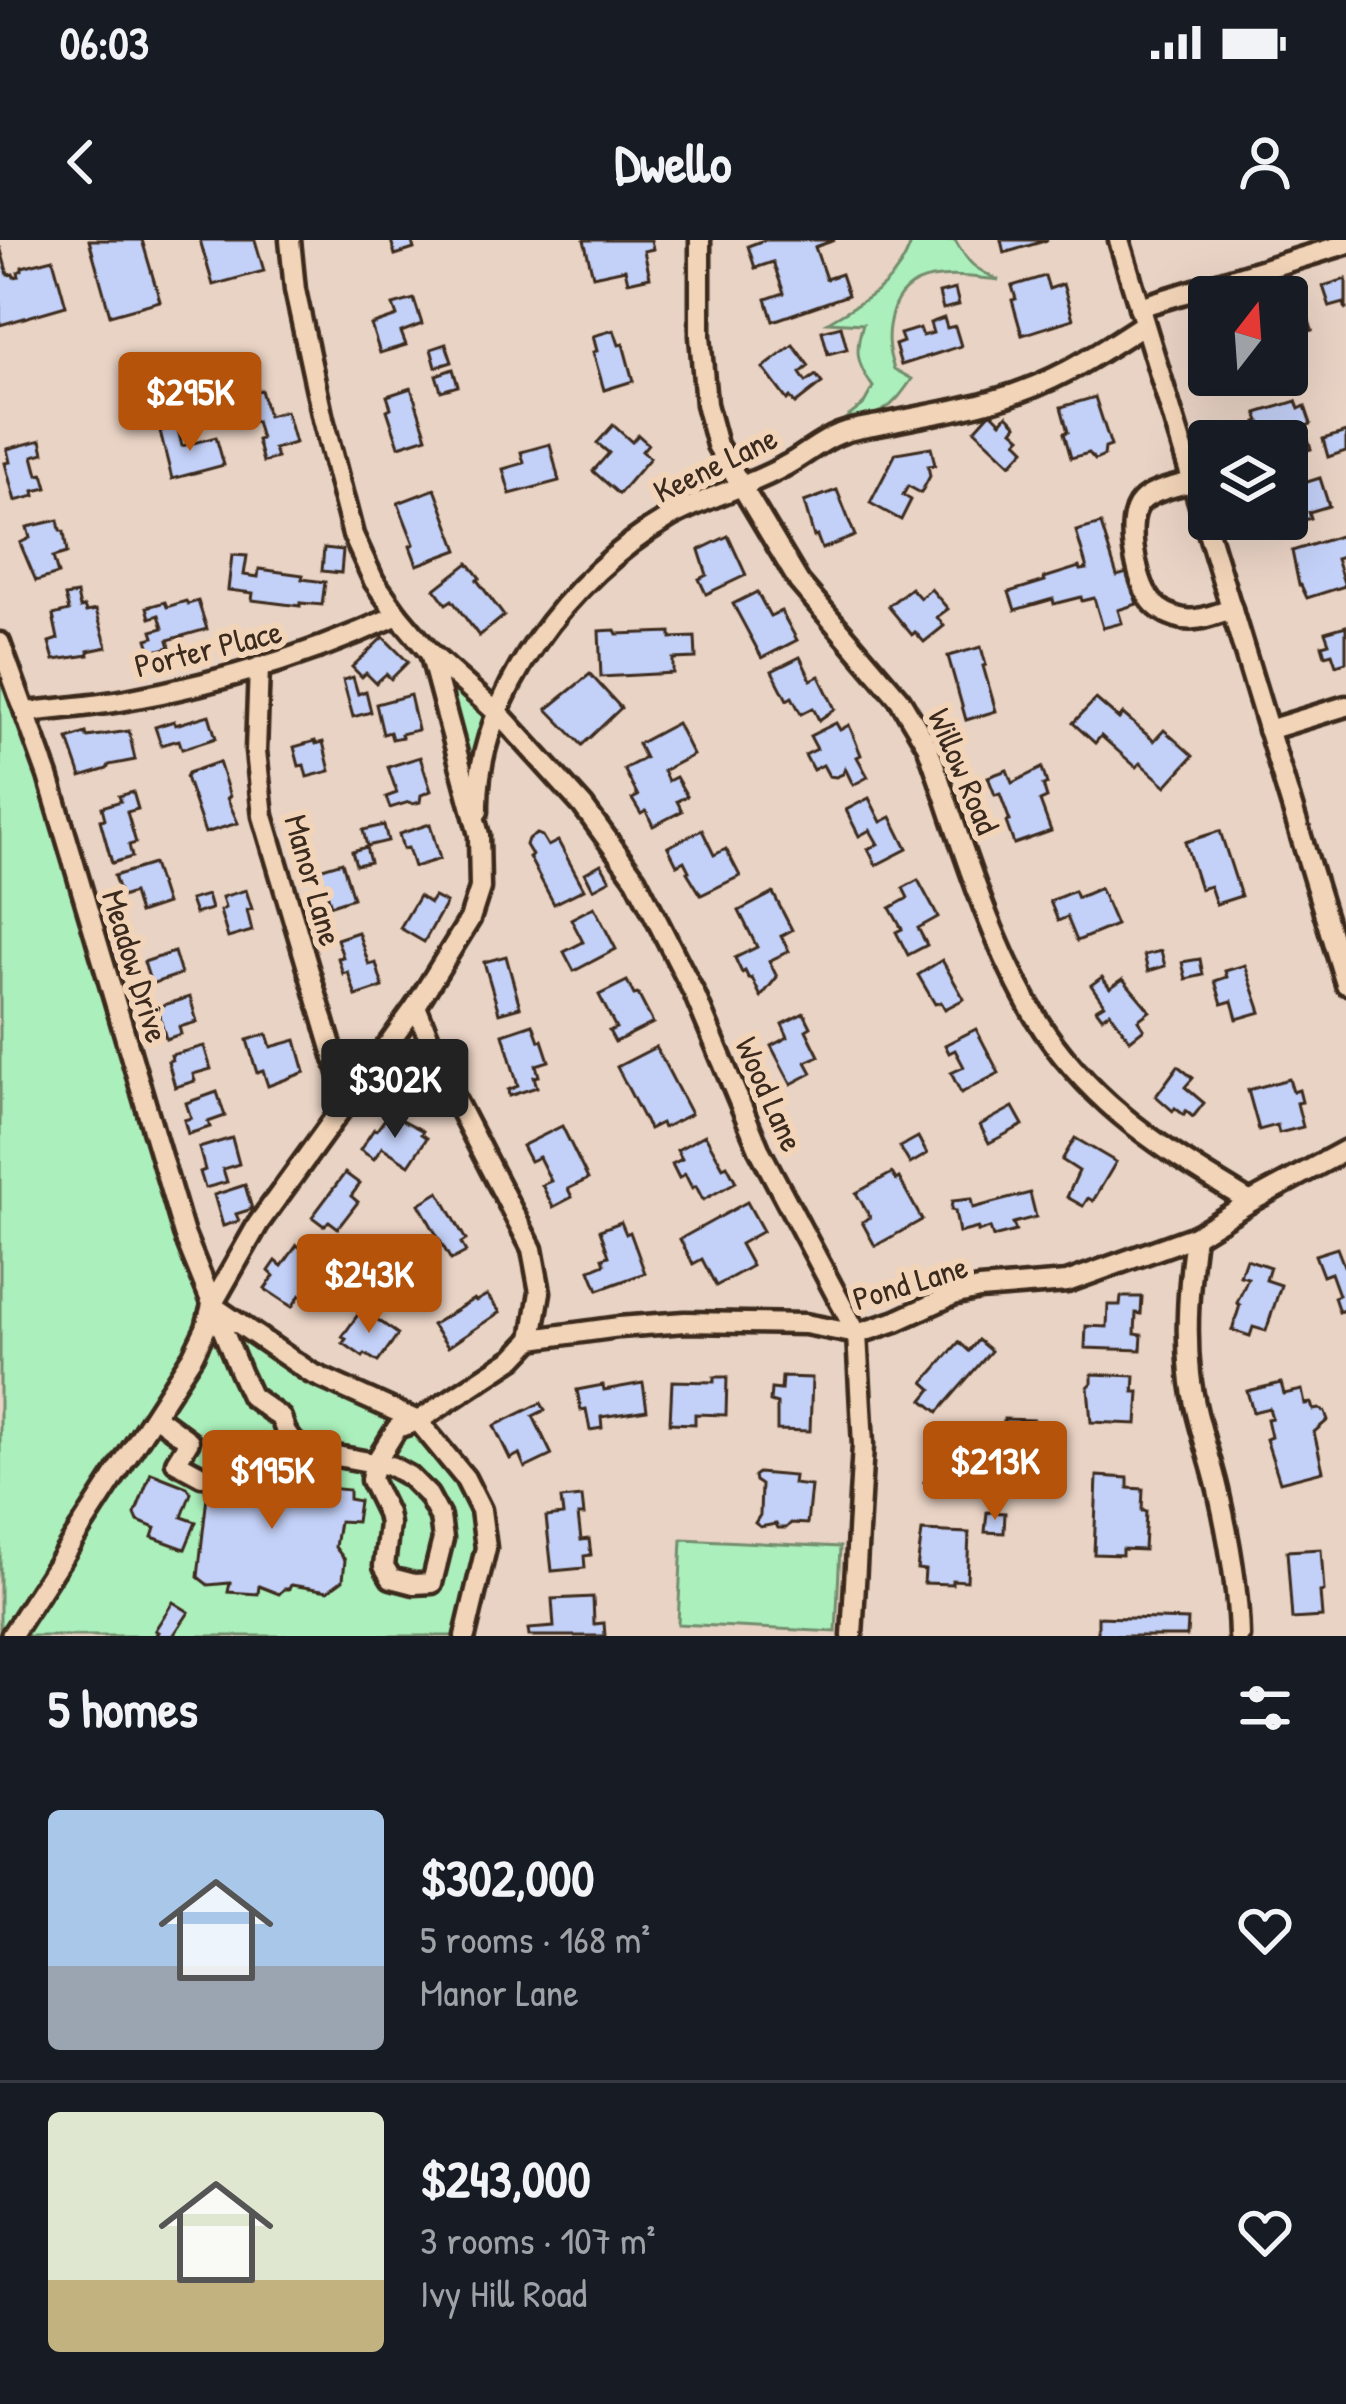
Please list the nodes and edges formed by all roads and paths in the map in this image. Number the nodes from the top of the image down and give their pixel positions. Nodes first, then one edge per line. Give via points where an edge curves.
1 (290, 240) edge
2 (700, 240) edge
3 (1119, 240) edge
4 (1346, 244) edge
5 (1142, 316) junction
6 (1188, 459) edge
7 (1188, 483) edge
8 (740, 485) junction
9 (1212, 540) edge
10 (1232, 608) junction
11 (398, 615) junction
12 (0, 644) edge
13 (430, 653) junction
14 (259, 668) junction
15 (1346, 706) edge
16 (25, 712) junction
17 (498, 713) junction
18 (1268, 730) junction
19 (478, 835) junction
20 (1346, 985) edge
21 (416, 1006) junction
22 (348, 1103) junction
23 (1346, 1150) edge
24 (1250, 1202) junction
25 (1196, 1236) junction
26 (212, 1305) junction
27 (857, 1334) junction
28 (532, 1339) junction
29 (155, 1416) junction
30 (418, 1421) junction
31 (374, 1465) junction
32 (202, 1476) dead end
33 (11, 1636) edge
34 (465, 1636) edge
35 (852, 1636) edge
36 (1239, 1636) edge

1 - 11 street, Wood Lane via 353,535
2 - 8 street, Willow Road via 706,404
3 - 5 street
4 - 5 street, Keene Lane
5 - 6 street
5 - 8 street, Keene Lane via 1061,377 988,402 844,432
7 - 10 street via 1144,498 1136,509 1132,534 1145,592 1178,618
8 - 17 street, Keene Lane via 669,518 588,582 533,646
8 - 24 street, Willow Road via 799,582 900,700 927,745 990,920 1038,1022 1118,1112
9 - 10 street
10 - 18 street
11 - 13 street, Wood Lane
11 - 14 street, Porter Place
12 - 16 street, Meadow Drive
13 - 17 street, Wood Lane
13 - 19 street
14 - 16 street, Porter Place via 124,701
14 - 22 street, Manor Lane via 263,816
15 - 18 street
16 - 26 street, Meadow Drive
17 - 19 street, Keene Lane via 479,782
17 - 27 street, Wood Lane via 636,879 759,1149
18 - 20 street
19 - 21 street via 480,888 470,919
21 - 22 street
21 - 28 street via 532,1249 540,1292
22 - 26 street via 258,1224
23 - 24 street, Pond Lane
24 - 25 street, Pond Lane
25 - 27 street, Pond Lane via 1067,1282 953,1295
25 - 36 street via 1186,1307 1190,1375
26 - 29 street via 194,1355
26 - 30 street via 311,1373
26 - 31 street, Meadow Drive via 251,1396 281,1418 294,1443
27 - 28 street, Pond Lane via 805,1324 686,1322
27 - 35 street, Wood Lane via 863,1445
28 - 30 street
29 - 32 street via 189,1441 176,1462
29 - 33 street
30 - 31 street via 397,1428
30 - 34 street via 465,1478 486,1532
31 - 31 street, Meadow Drive via 409,1476 440,1516 432,1583 387,1573 389,1524 371,1480

